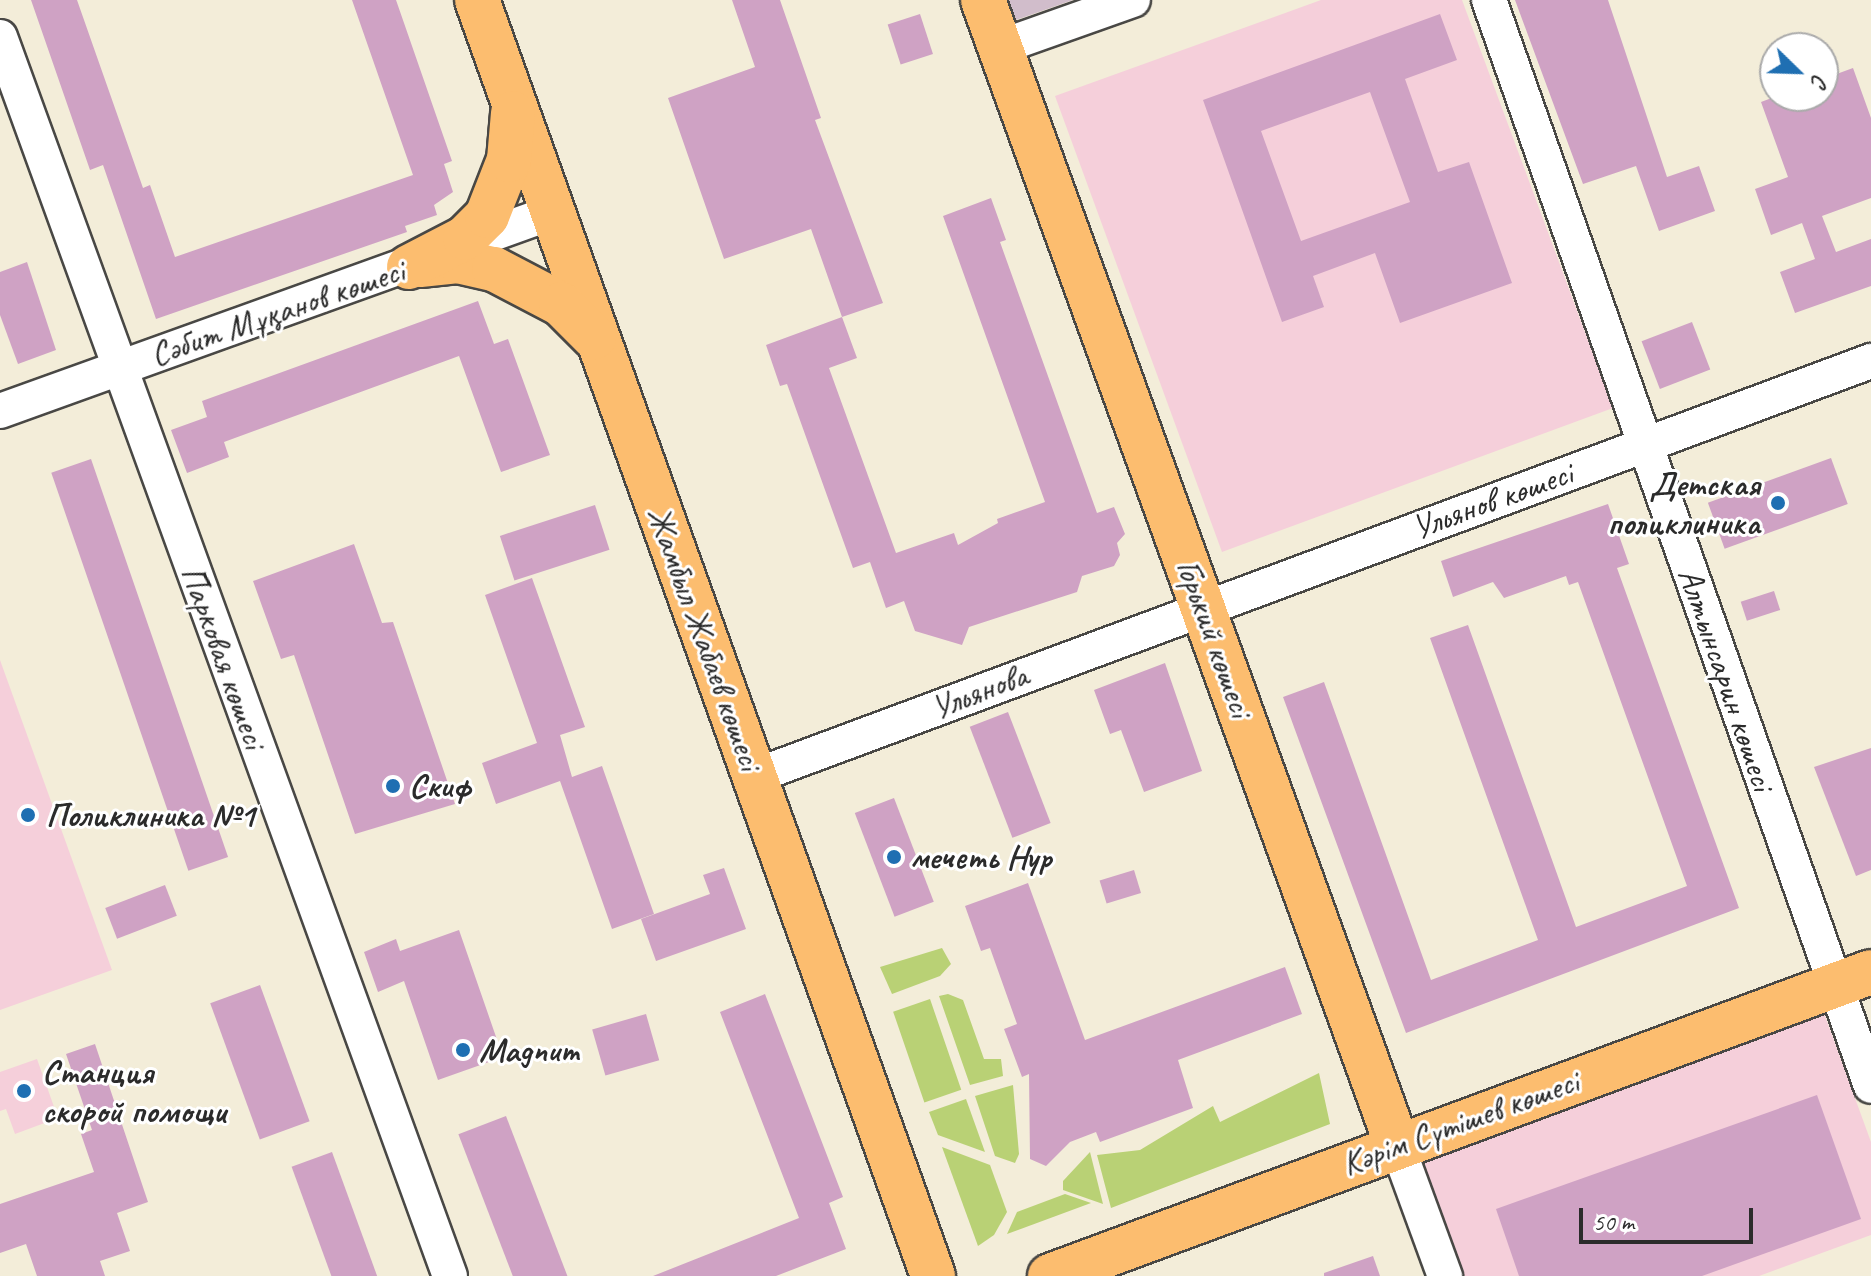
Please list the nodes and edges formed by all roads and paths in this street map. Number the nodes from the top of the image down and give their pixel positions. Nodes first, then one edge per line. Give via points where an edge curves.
1 (477, 0) edge
2 (983, 0) edge
3 (1133, 0) edge
4 (1489, 0) edge
5 (0, 37) edge
6 (1000, 47) junction
7 (509, 86) junction
8 (553, 212) junction
9 (409, 267) junction
10 (601, 346) junction
11 (1871, 361) edge
12 (118, 367) junction
13 (0, 411) edge
14 (1645, 443) junction
15 (1204, 606) junction
16 (755, 776) junction
17 (1853, 979) edge
18 (1871, 1086) edge
19 (1397, 1145) junction
20 (450, 1276) edge
21 (933, 1276) edge
22 (1050, 1276) edge
23 (1445, 1276) edge

1 - 7 main road, Жамбыл Жабаев көшесі
2 - 6 main road, Горький көшесі
3 - 6 street
4 - 14 street, Алтынсарин көшесі
5 - 12 street, Парковая көшесі
6 - 15 main road, Горький көшесі
7 - 8 main road, Жамбыл Жабаев көшесі
7 - 9 main road via 512,142 492,206 465,238
8 - 9 street, Сәбит Мұқанов көшесі
8 - 10 main road, Жамбыл Жабаев көшесі
9 - 10 main road via 458,261 494,269 561,304
9 - 12 street, Сәбит Мұқанов көшесі
10 - 16 main road, Жамбыл Жабаев көшесі
11 - 14 street, Ульянов көшесі
12 - 13 street, Сәбит Мұқанов көшесі
12 - 20 street, Парковая көшесі
14 - 15 street, Ульянов көшесі
14 - 17 street, Алтынсарин көшесі via 1686,562
15 - 16 street, Ульянова
15 - 19 main road, Горький көшесі
16 - 21 main road, Жамбыл Жабаев көшесі
17 - 18 street, Алтынсарин көшесі
17 - 19 main road, Кәрім Сүтішев көшесі
19 - 22 main road, Кәрім Сүтішев көшесі
19 - 23 street, Горький көшесі

